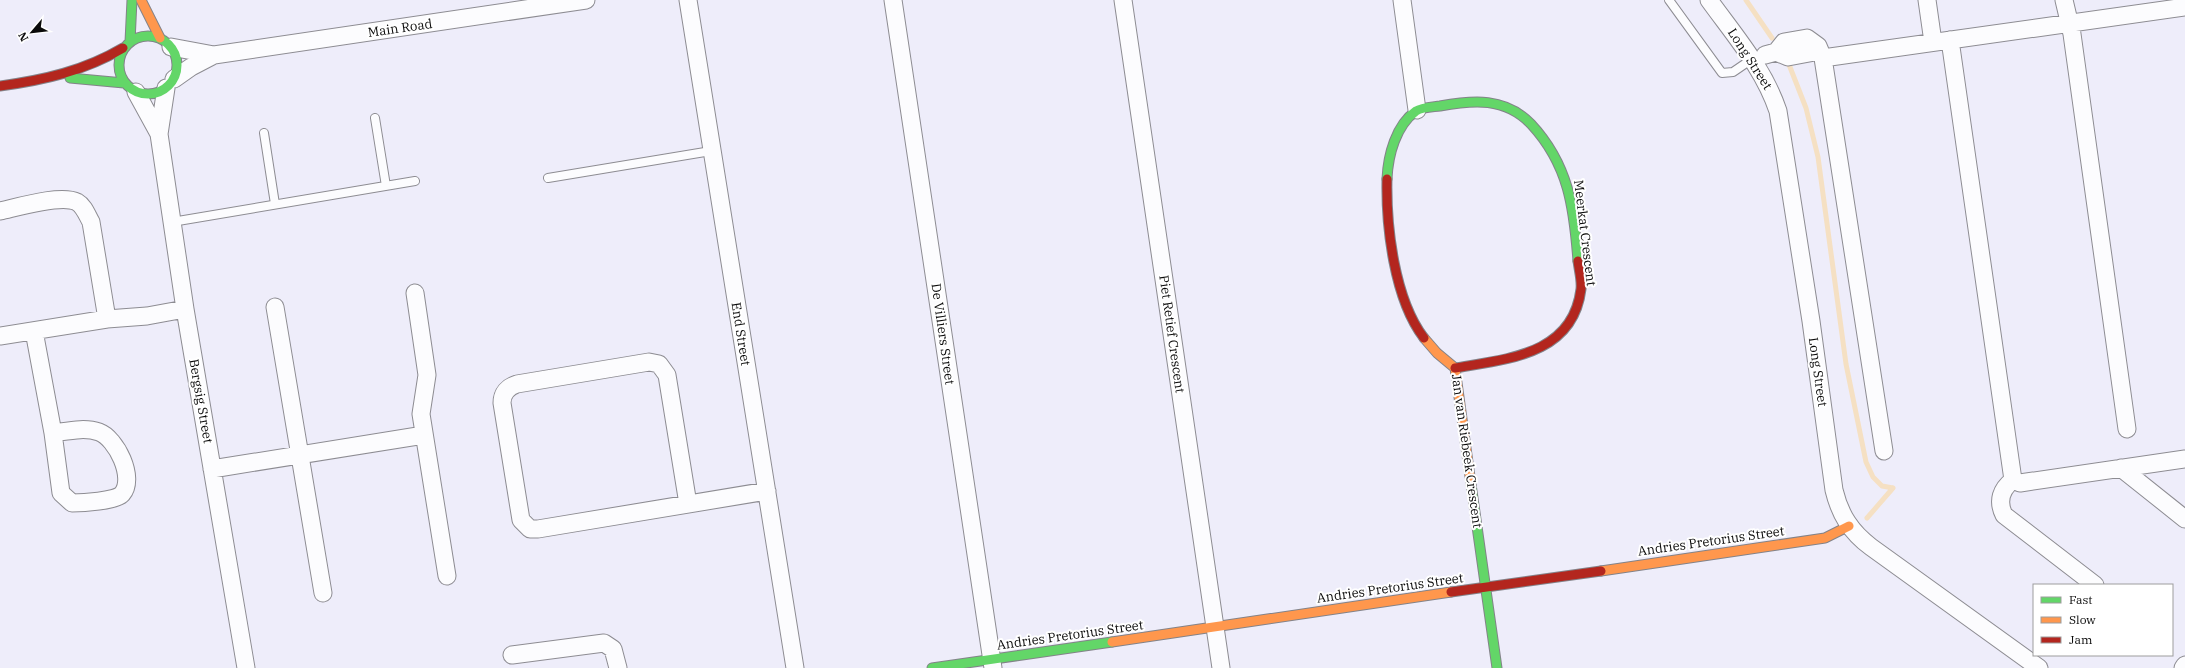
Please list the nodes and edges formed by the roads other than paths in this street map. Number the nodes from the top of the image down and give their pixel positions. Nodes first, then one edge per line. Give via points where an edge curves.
1 (132, 0) edge
2 (141, 0) edge
3 (586, 0) edge
4 (688, 0) edge
5 (893, 0) edge
6 (1123, 0) edge
7 (1402, 0) edge
8 (1669, 0) edge
9 (1709, 0) edge
10 (1927, 0) edge
11 (2064, 0) edge
12 (2185, 7) edge
13 (2069, 23) junction
14 (1950, 40) junction
15 (1933, 42) junction
16 (166, 43) junction
17 (127, 45) junction
18 (1822, 54) junction
19 (214, 56) junction
20 (1752, 59) junction
21 (51, 79) junction
22 (170, 84) junction
23 (0, 86) edge
24 (130, 87) junction
25 (1418, 110) junction
26 (375, 118) dead end
27 (264, 133) dead end
28 (159, 134) junction
29 (712, 151) junction
30 (548, 178) dead end
31 (414, 181) dead end
32 (386, 186) junction
33 (275, 204) junction
34 (0, 211) edge
35 (172, 222) junction
36 (415, 293) dead end
37 (275, 307) dead end
38 (185, 309) junction
39 (107, 319) junction
40 (34, 331) junction
41 (0, 336) edge
42 (1455, 368) junction
43 (2127, 429) dead end
44 (53, 433) junction
45 (424, 434) junction
46 (1884, 451) dead end
47 (300, 455) junction
48 (2185, 459) edge
49 (2121, 468) junction
50 (212, 469) junction
51 (2013, 480) junction
52 (767, 491) junction
53 (688, 504) junction
54 (2185, 518) edge
55 (1849, 526) junction
56 (447, 576) dead end
57 (2094, 584) edge
58 (1486, 587) junction
59 (323, 593) dead end
60 (1215, 627) junction
61 (512, 655) dead end
62 (992, 664) edge
63 (2185, 665) edge
64 (246, 668) edge
65 (618, 668) edge
66 (795, 668) edge
67 (932, 668) edge
68 (1221, 668) edge
69 (1498, 668) edge
70 (2038, 668) edge
71 (2183, 668) edge

1 - 17 street
2 - 16 street
3 - 19 street, Main Road
4 - 29 street, End Street
5 - 62 street, De Villiers Street
6 - 60 street, Piet Retief Crescent
7 - 25 street
8 - 20 lane via 1722,73 1733,72
9 - 20 street, Long Street
10 - 15 street
11 - 13 street
12 - 13 street
13 - 14 street
13 - 43 street
14 - 15 street
14 - 51 street
15 - 18 street
16 - 17 street via 144,36
16 - 19 street, Main Road
16 - 22 street via 177,59
17 - 21 street via 96,64
17 - 24 street via 118,66
18 - 20 street via 1788,56 1776,52
18 - 46 street
19 - 22 street, Main Road via 191,67
20 - 55 street, Long Street via 1772,93 1782,129 1834,490 1837,503
21 - 23 street
21 - 24 street via 83,78
22 - 24 street via 151,94
22 - 28 street, Bergsig Street
24 - 28 street, Bergsig Street
25 - 42 street, Jan van Riebeek Crescent via 1407,118 1399,129 1389,162 1386,197 1406,309 1422,336
25 - 42 street, Meerkat Crescent via 1480,102 1499,104 1514,110 1537,131 1558,160 1569,193 1581,288 1576,312 1570,323 1556,339 1538,350
26 - 32 lane
27 - 33 lane
28 - 35 street, Bergsig Street
29 - 30 lane
29 - 52 street, End Street
31 - 32 lane
32 - 33 lane
33 - 35 lane
34 - 39 street via 70,199 85,209 91,222
35 - 38 street, Bergsig Street
36 - 45 street via 427,375 421,414
37 - 47 street
38 - 39 street via 147,316
38 - 50 street, Bergsig Street
39 - 40 street
40 - 41 street
40 - 44 street
42 - 58 street, Jan van Riebeek Crescent
44 - 44 street via 61,493 66,500 82,503 122,494 126,486 123,461 111,439 100,432 89,430
45 - 47 street
45 - 56 street
47 - 50 street
47 - 59 street
48 - 49 street
49 - 51 street via 2020,483
49 - 54 street
50 - 64 street, Bergsig Street
51 - 57 street via 2000,497 2004,515
52 - 53 street
52 - 66 street, End Street
53 - 53 street via 538,530 527,528 521,516 502,403 504,394 511,386 517,384 649,362 659,364 667,375
55 - 58 street, Andries Pretorius Street via 1825,538
55 - 70 street, Long Street via 1871,547
58 - 60 street, Andries Pretorius Street
58 - 69 street, Jan van Riebeek Crescent
60 - 62 street, Andries Pretorius Street
60 - 68 street, Piet Retief Crescent
61 - 65 street via 604,643 613,649
62 - 67 street, Andries Pretorius Street
63 - 71 street

